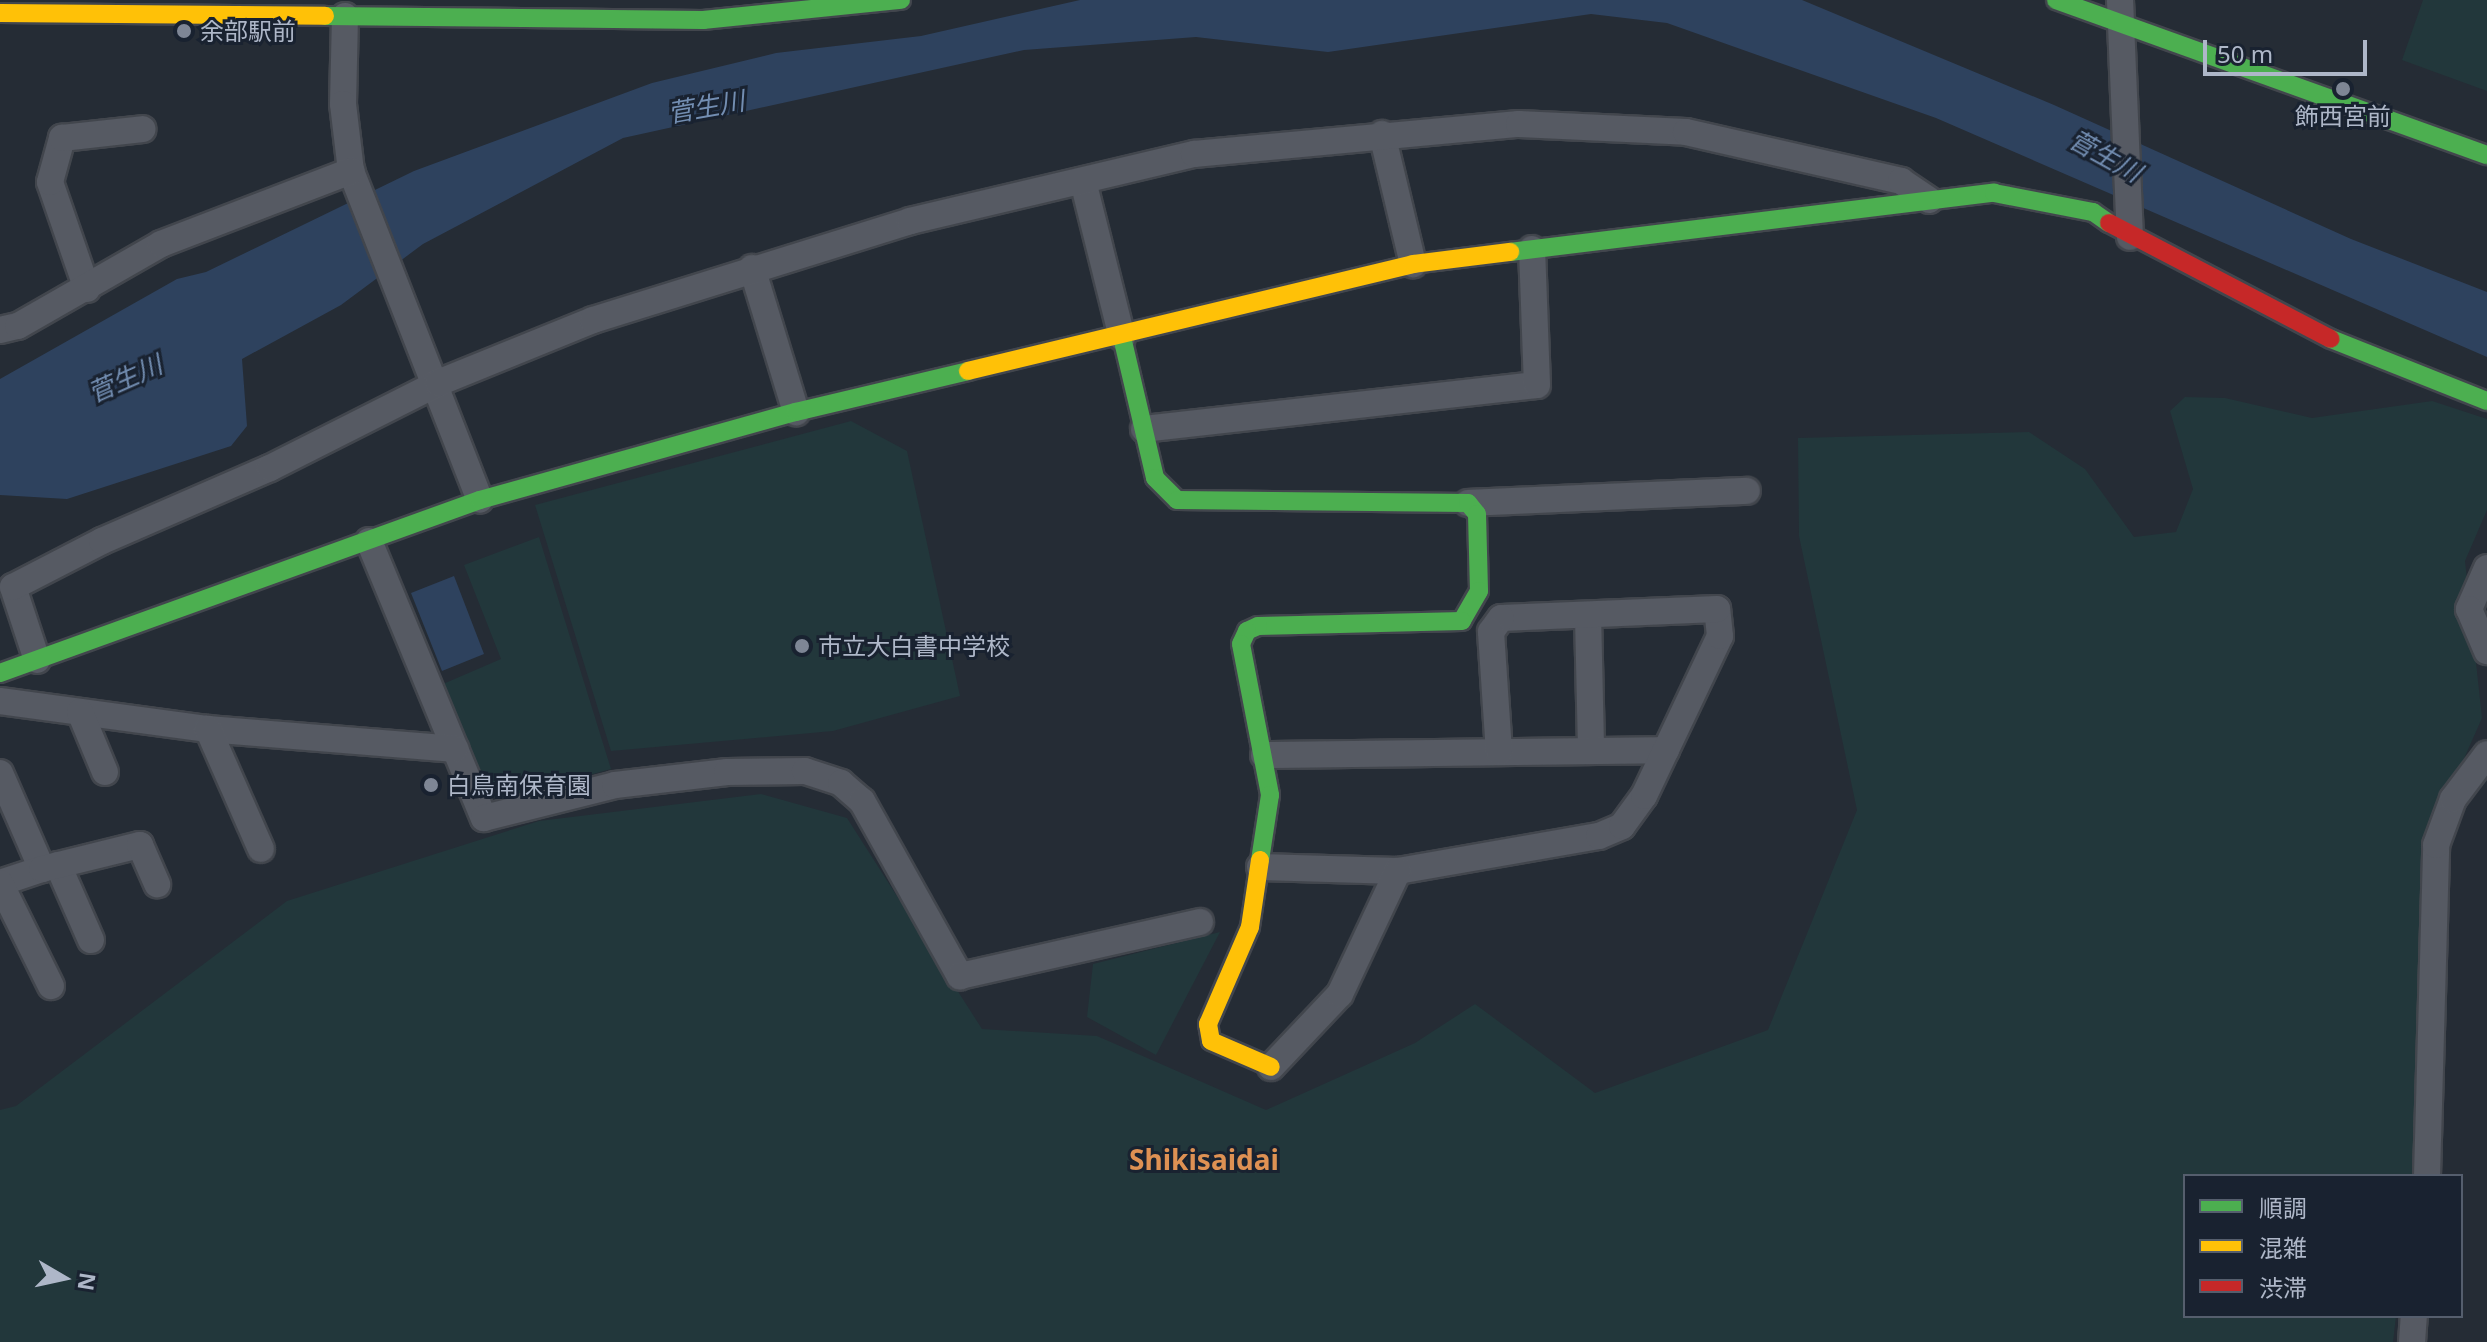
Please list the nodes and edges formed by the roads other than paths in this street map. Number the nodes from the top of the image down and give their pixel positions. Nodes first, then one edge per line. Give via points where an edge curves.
1 (901, 0) edge
2 (2056, 0) edge
3 (837, 4) edge
4 (345, 8) edge
5 (482, 9) edge
6 (0, 13) edge
7 (2120, 18) edge
8 (143, 129) dead end
9 (1382, 134) junction
10 (2487, 155) edge
11 (354, 177) junction
12 (1083, 181) junction
13 (1929, 200) junction
14 (2130, 228) junction
15 (1532, 249) junction
16 (1413, 264) junction
17 (752, 268) junction
18 (87, 289) junction
19 (0, 330) edge
20 (1122, 337) junction
21 (435, 375) junction
22 (2487, 401) edge
23 (796, 412) junction
24 (1144, 429) junction
25 (1747, 491) dead end
26 (480, 500) junction
27 (1468, 503) junction
28 (369, 541) junction
29 (2487, 568) edge
30 (1588, 615) junction
31 (2487, 651) edge
32 (37, 660) junction
33 (0, 673) edge
34 (0, 701) edge
35 (80, 712) junction
36 (208, 729) junction
37 (455, 749) junction
38 (1666, 750) junction
39 (1591, 751) junction
40 (1499, 752) junction
41 (2487, 754) edge
42 (1264, 755) junction
43 (105, 772) dead end
44 (0, 773) edge
45 (261, 849) dead end
46 (50, 867) junction
47 (1260, 867) junction
48 (1398, 871) junction
49 (0, 883) edge
50 (157, 884) dead end
51 (1200, 922) dead end
52 (91, 940) dead end
53 (51, 986) dead end
54 (1271, 1067) joint
55 (2427, 1174) edge
56 (2414, 1318) edge
57 (2412, 1342) edge

1 - 3 street
2 - 7 street
3 - 5 street via 703,20
4 - 5 street
4 - 6 street
4 - 11 street via 343,104
7 - 10 street
7 - 14 street
8 - 18 street via 62,138 50,182
9 - 12 street via 1194,154
9 - 13 street via 1519,124 1686,132 1901,181
9 - 16 street
11 - 18 street via 161,244
11 - 21 street
12 - 17 street via 910,221
12 - 20 street
13 - 14 street via 1994,193 2093,212
13 - 15 street
14 - 22 street via 2353,349
15 - 16 street
15 - 24 street via 1537,385
16 - 20 street
17 - 21 street
17 - 23 street
18 - 19 street
20 - 23 street
20 - 24 street
21 - 26 street
21 - 32 street via 270,468 102,541 13,587
23 - 26 street
24 - 27 street via 1155,478 1177,500
25 - 27 street
26 - 28 street
27 - 42 street via 1477,514 1479,591 1462,621 1258,626 1247,631 1241,658
28 - 32 street
28 - 37 street
29 - 31 street via 2469,609
30 - 38 street via 1717,609 1720,636
30 - 39 street
30 - 40 street via 1501,618 1491,632
32 - 33 street
34 - 35 street
35 - 36 street
35 - 43 street
36 - 37 street
36 - 45 street
37 - 51 street via 484,818 615,785 727,772 805,771 841,783 862,801 960,976
38 - 39 street
38 - 48 street via 1622,826 1599,836
39 - 40 street
40 - 42 street
41 - 55 street via 2453,799 2436,845
42 - 47 street via 1270,795
44 - 46 street
46 - 49 street
46 - 50 street via 140,845
46 - 52 street
47 - 48 street
47 - 54 street via 1250,927 1208,1024 1211,1041
48 - 54 street via 1340,994
49 - 53 street
56 - 57 street

